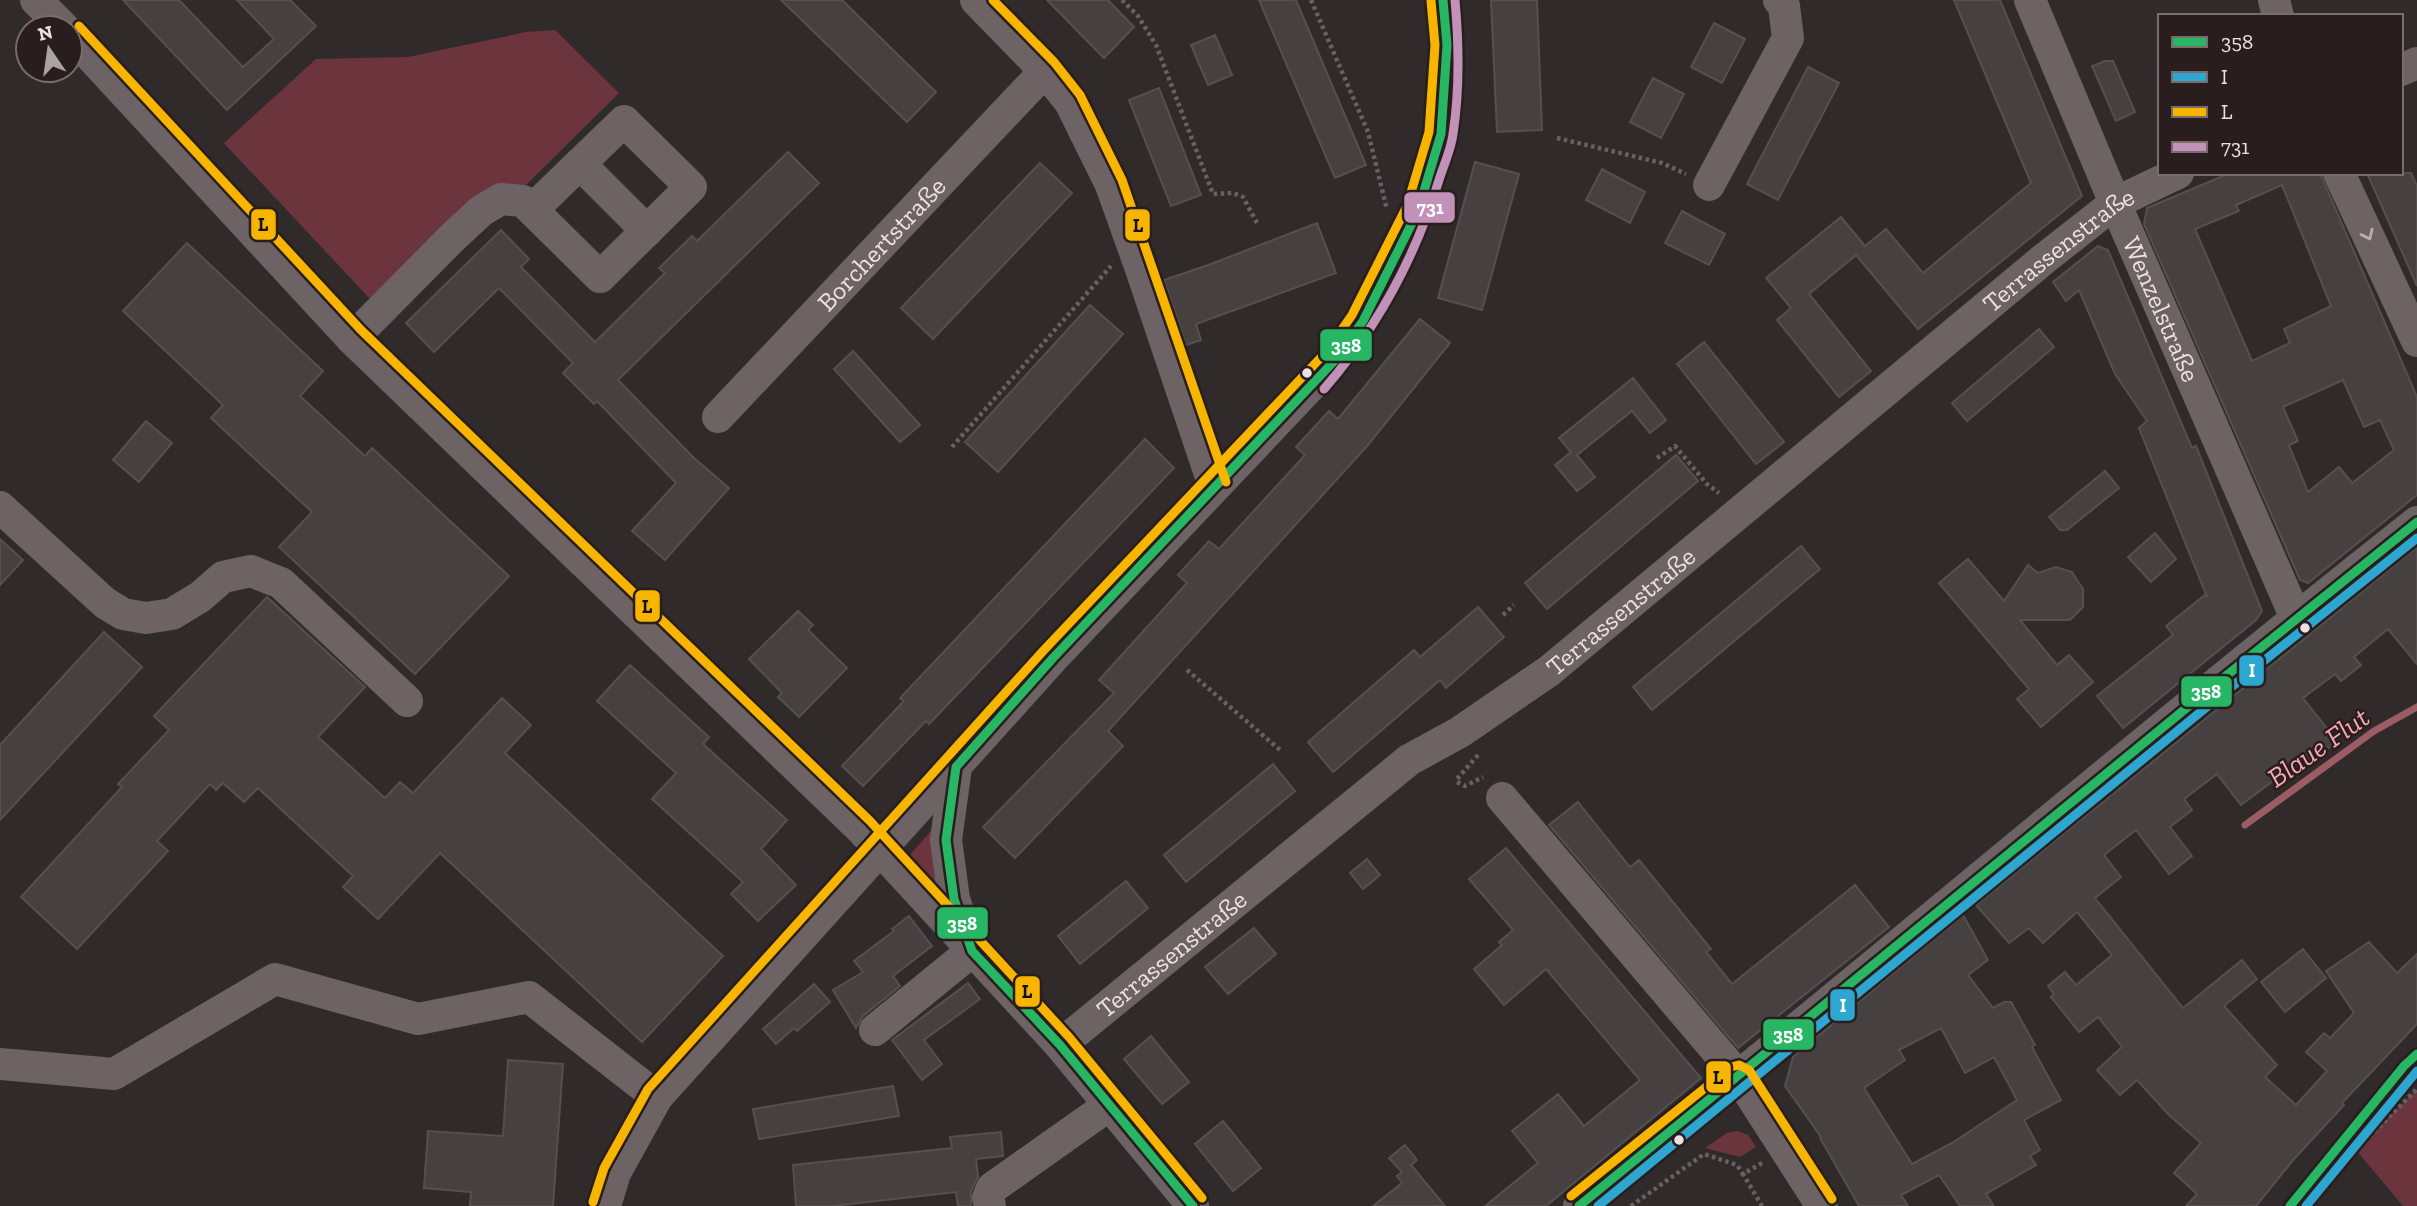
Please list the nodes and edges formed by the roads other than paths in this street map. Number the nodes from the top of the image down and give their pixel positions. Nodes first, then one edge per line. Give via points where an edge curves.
1 (36, 0) edge
2 (976, 0) edge
3 (1443, 0) edge
4 (1779, 0) edge
5 (2030, 0) edge
6 (50, 14) edge
7 (84, 49) edge
8 (1045, 71) junction
9 (580, 164) junction
10 (2174, 175) edge
11 (2340, 175) edge
12 (1709, 186) road end
13 (2115, 203) junction
14 (532, 210) junction
15 (647, 231) junction
16 (352, 339) junction
17 (2417, 341) edge
18 (718, 417) dead end
19 (1214, 486) junction
20 (0, 507) edge
21 (2417, 522) edge
22 (2296, 618) junction
23 (407, 701) dead end
24 (956, 767) junction
25 (1502, 798) road end
26 (880, 850) junction
27 (972, 951) junction
28 (875, 1030) dead end
29 (1060, 1045) junction
30 (0, 1064) edge
31 (1739, 1077) junction
32 (657, 1097) junction
33 (1108, 1106) junction
34 (605, 1206) edge
35 (990, 1206) edge
36 (1193, 1206) edge
37 (1578, 1206) edge
38 (1822, 1206) edge

1 - 6 street
2 - 8 street
3 - 19 street via 1447,45 1441,134 1418,211 1363,321 1336,359
4 - 12 street via 1788,38
5 - 13 street, Wenzelstraße
7 - 16 street
8 - 18 street, Borchertstraße
8 - 19 street via 1070,102 1111,185
9 - 14 street
9 - 15 street
9 - 15 street via 624,121 691,187
10 - 13 street, Terrassenstraße
11 -> 17 street
13 - 22 street, Wenzelstraße
13 - 29 street, Terrassenstraße via 1549,671 1409,760
14 - 15 street via 600,277
14 - 16 street via 523,201 501,199 481,211
16 - 26 street
19 - 24 street
20 - 23 street via 122,614 146,618 172,614 223,577 251,571 281,583
21 - 22 street
22 - 31 street
24 - 26 street
24 - 27 street via 946,840 954,899
25 - 31 street
26 - 27 street
26 - 32 street
27 - 28 street
27 - 29 street
29 - 33 street
30 - 32 street via 114,1074 275,979 418,1019 529,997
31 - 37 street
31 - 38 street
32 - 34 street via 615,1173
33 - 35 street via 992,1188
33 - 36 street

